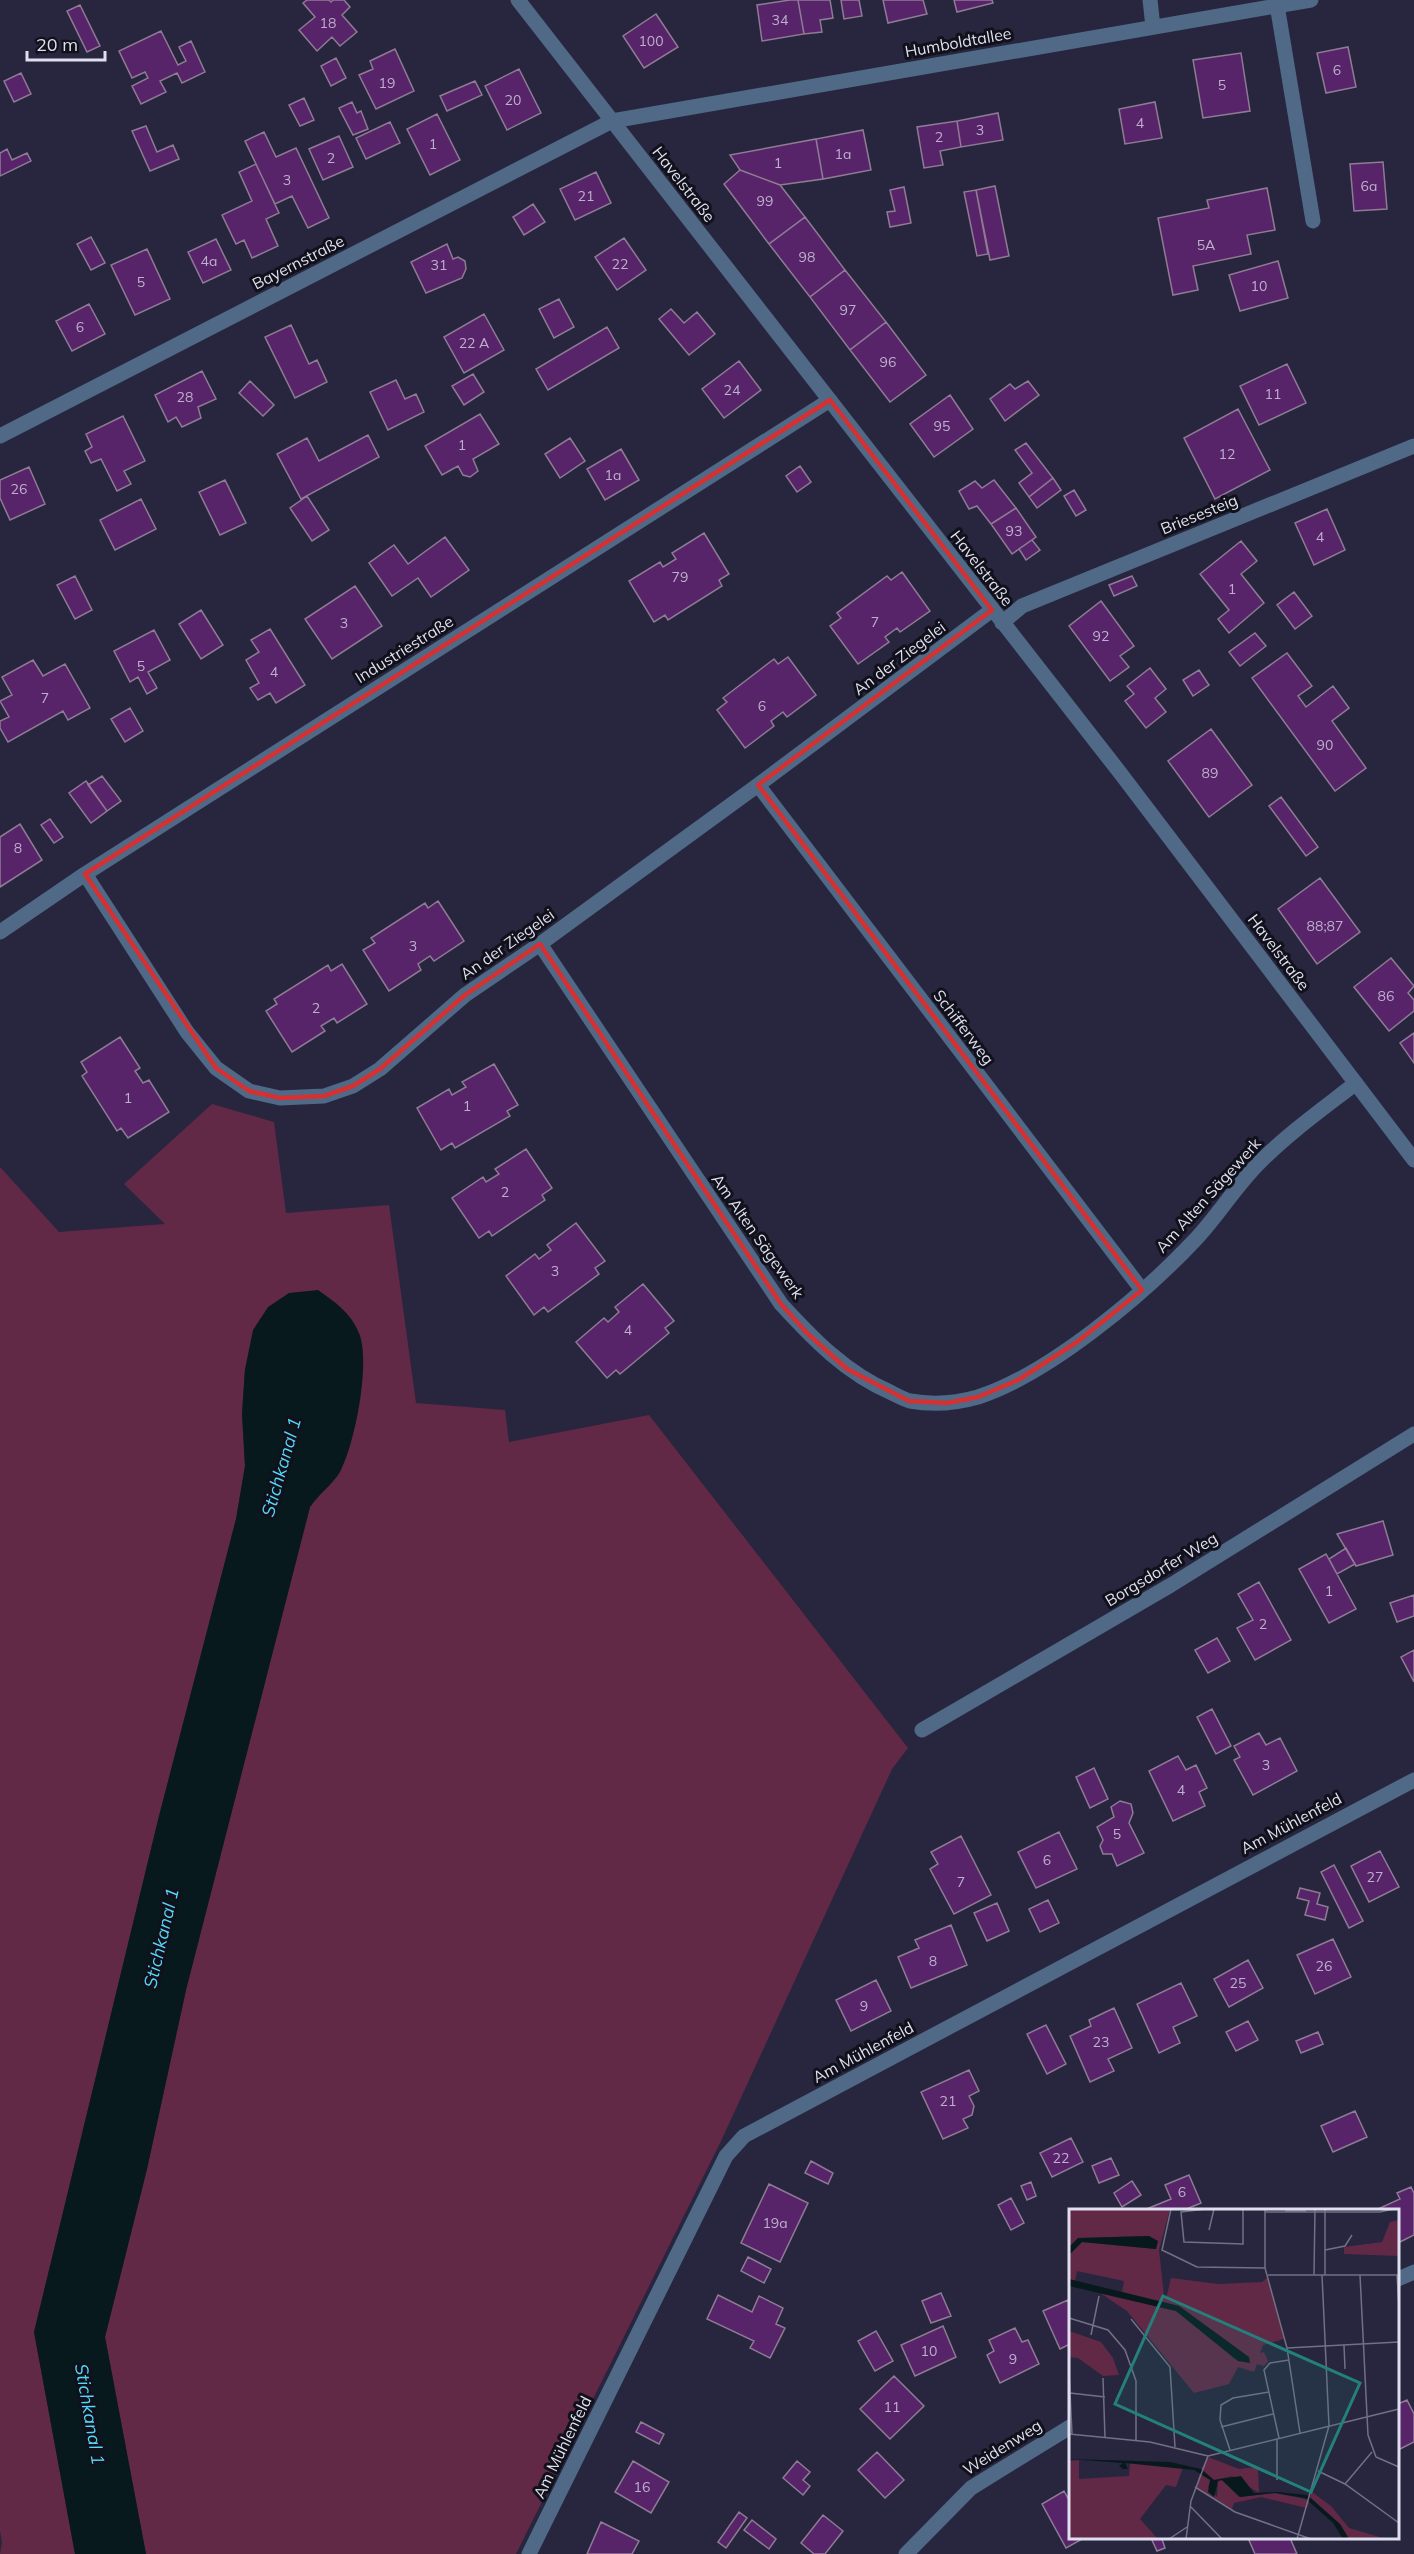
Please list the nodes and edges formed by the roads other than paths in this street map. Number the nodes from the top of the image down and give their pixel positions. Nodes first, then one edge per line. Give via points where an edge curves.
1 (518, 0) edge
2 (1150, 0) edge
3 (1311, 0) edge
4 (1277, 5) junction
5 (1153, 27) junction
6 (612, 121) junction
7 (1313, 221) dead end
8 (830, 400) junction
9 (0, 436) edge
10 (1414, 446) edge
11 (997, 616) junction
12 (758, 785) junction
13 (85, 874) junction
14 (0, 932) edge
15 (540, 944) junction
16 (1356, 1083) junction
17 (1414, 1160) edge
18 (1142, 1290) junction
19 (1414, 1434) edge
20 (922, 1730) dead end
21 (1414, 1780) edge
22 (1414, 2271) edge
23 (1399, 2278) edge
24 (1069, 2428) edge
25 (529, 2554) edge
26 (906, 2554) edge

1 - 6 street, Havelstraße
2 - 5 street
3 - 4 street, Humboldtallee
4 - 5 street, Humboldtallee
4 - 7 street
5 - 6 street, Humboldtallee
6 - 8 street, Havelstraße
6 - 9 street, Bayernstraße
8 - 11 street, Havelstraße
8 - 13 street, Industriestraße
10 - 11 street, Briesesteig
11 - 12 street, An der Ziegelei
11 - 16 street, Havelstraße
12 - 15 street, An der Ziegelei
12 - 18 street, Schifferweg
13 - 14 street, Industriestraße
13 - 15 street, An der Ziegelei via 187,1032 216,1068 249,1091 280,1098 324,1096 353,1086 380,1069 465,995
15 - 18 street, Am Alten Sägewerk via 781,1304 848,1369 909,1401 947,1403 978,1397 1018,1380 1077,1342
16 - 17 street, Havelstraße
16 - 18 street, Am Alten Sägewerk via 1262,1160 1195,1239
19 - 20 street, Borgsdorfer Weg via 1171,1585
21 - 25 street, Am Mühlenfeld via 744,2136 726,2156
22 - 23 street
24 - 26 street, Weidenweg via 971,2488

